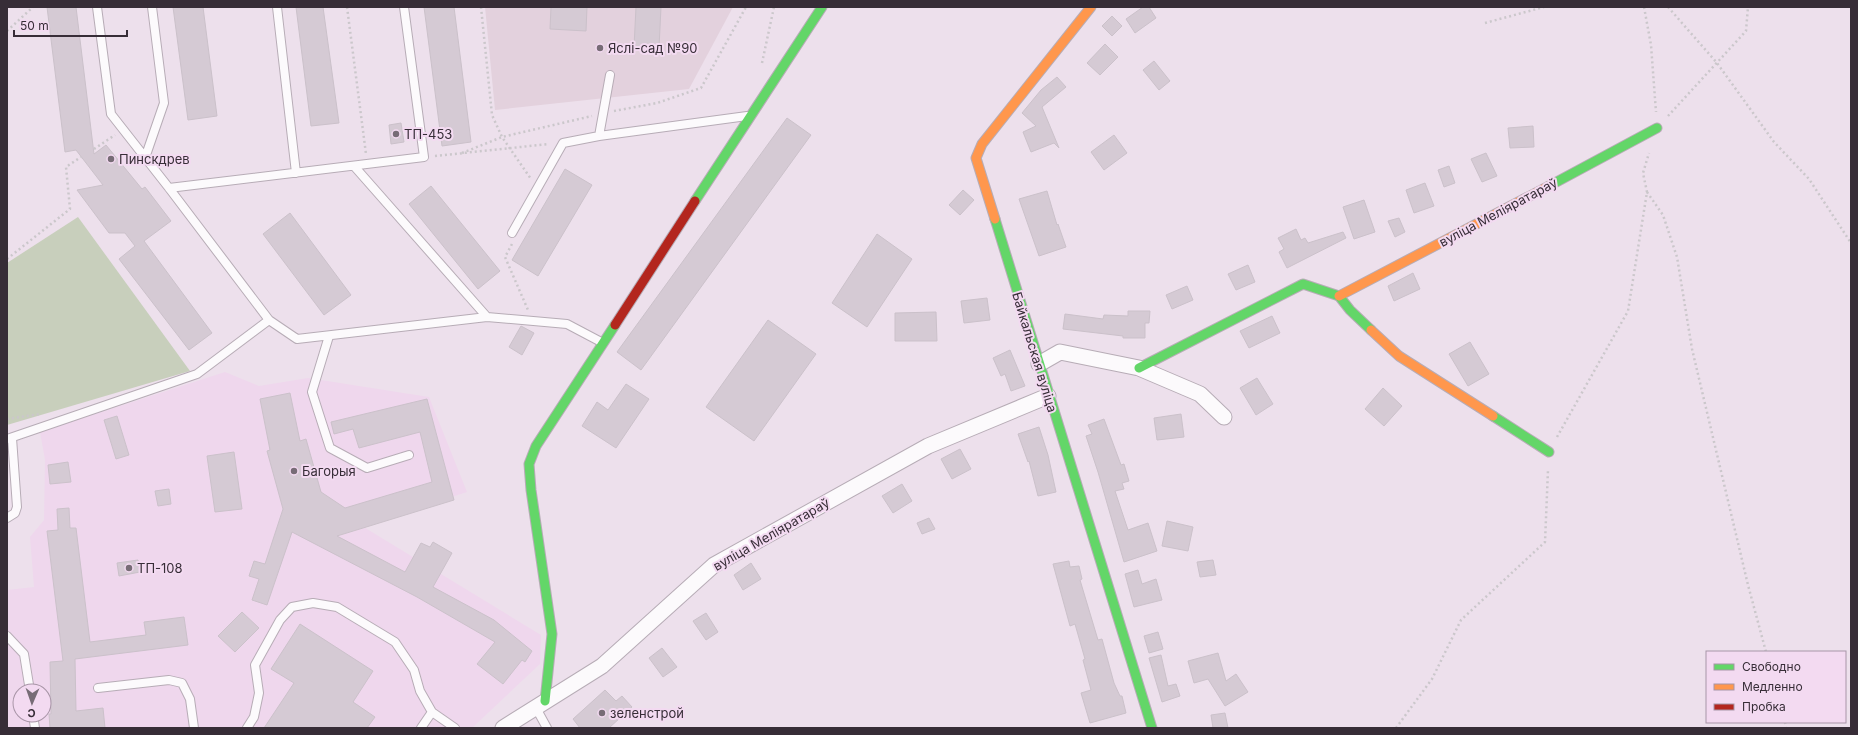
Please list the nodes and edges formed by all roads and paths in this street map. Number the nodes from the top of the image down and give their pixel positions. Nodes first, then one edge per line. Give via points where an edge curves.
1 (33, 7) edge
2 (97, 7) edge
3 (152, 7) edge
4 (277, 7) edge
5 (347, 7) edge
6 (404, 7) edge
7 (481, 7) edge
8 (746, 7) edge
9 (774, 7) edge
10 (822, 7) edge
11 (1091, 7) edge
12 (1544, 7) edge
13 (1644, 7) edge
14 (1668, 7) edge
15 (1748, 7) edge
16 (1486, 23) dead end
17 (7, 30) edge
18 (1717, 63) junction
19 (761, 69) dead end
20 (610, 75) dead end
21 (604, 113) junction
22 (752, 116) junction
23 (1657, 128) junction
24 (124, 130) junction
25 (599, 136) junction
26 (502, 137) junction
27 (563, 143) junction
28 (510, 148) junction
29 (94, 149) dead end
30 (462, 153) junction
31 (81, 156) dead end
32 (424, 157) junction
33 (145, 158) junction
34 (368, 164) junction
35 (354, 166) junction
36 (296, 173) junction
37 (169, 188) junction
38 (537, 189) junction
39 (1647, 192) dead end
40 (512, 233) joint
41 (1851, 242) edge
42 (7, 259) edge
43 (1339, 296) junction
44 (486, 317) junction
45 (269, 320) junction
46 (533, 321) junction
47 (329, 336) junction
48 (603, 343) junction
49 (1039, 364) junction
50 (1139, 368) junction
51 (1048, 396) junction
52 (1224, 417) dead end
53 (9, 438) edge
54 (1549, 452) dead end
55 (409, 455) dead end
56 (7, 518) edge
57 (7, 636) edge
58 (1766, 651) edge
59 (29, 683) edge
60 (98, 688) dead end
61 (541, 704) junction
62 (432, 712) junction
63 (194, 728) edge
64 (247, 728) edge
65 (421, 728) edge
66 (455, 728) edge
67 (503, 728) edge
68 (547, 728) edge
69 (1152, 728) edge

1 - 17 path
2 - 24 lane via 111,114
3 - 33 lane via 164,103
4 - 36 lane
5 - 34 path
6 - 32 lane
7 - 26 path via 492,115
8 - 21 path via 701,88 657,104
9 - 19 path
10 - 22 street
11 - 49 street, Байкальская вуліца via 982,144 976,158
12 - 16 path
13 - 23 path via 1651,45
14 - 18 path
15 - 18 path via 1746,31
18 - 23 path
18 - 41 path via 1774,142 1809,179
20 - 21 lane
21 - 25 lane
21 - 26 path
22 - 25 lane
22 - 48 street
23 - 43 street, вуліца Меліяратараў
24 - 29 path
24 - 33 lane
25 - 27 lane
26 - 28 path
26 - 30 path
27 - 28 path
27 - 38 lane
28 - 30 path
28 - 38 path
30 - 32 path
31 - 42 path via 66,167 70,208
32 - 34 lane
33 - 37 lane
34 - 35 lane
35 - 36 lane
35 - 44 lane
36 - 37 lane
37 - 45 lane
38 - 40 lane
39 - 58 path via 1662,215 1677,257 1692,349
40 - 46 path via 512,244 505,257
43 - 50 street via 1303,284
43 - 54 street via 1350,310 1399,356
44 - 46 lane
44 - 47 lane
45 - 47 lane via 297,339
45 - 53 lane via 197,374
46 - 48 lane via 567,324
47 - 55 lane via 312,392 330,448 367,468
48 - 61 street via 536,446 529,464 552,634
49 - 50 street via 1060,352
49 - 51 street, Байкальская вуліца
50 - 52 street via 1200,394
51 - 61 street, вуліца Меліяратараў via 928,446 714,565 602,666
51 - 69 street, Байкальская вуліца
53 - 56 lane via 17,507 15,513
57 - 59 lane via 24,654
60 - 63 lane via 169,680 182,683 190,699
61 - 67 street, вуліца Меліяратараў
61 - 68 lane
62 - 64 lane via 420,691 414,670 395,642 337,607 313,603 292,607 280,620 255,665 259,693 254,717
62 - 65 lane
62 - 66 lane

